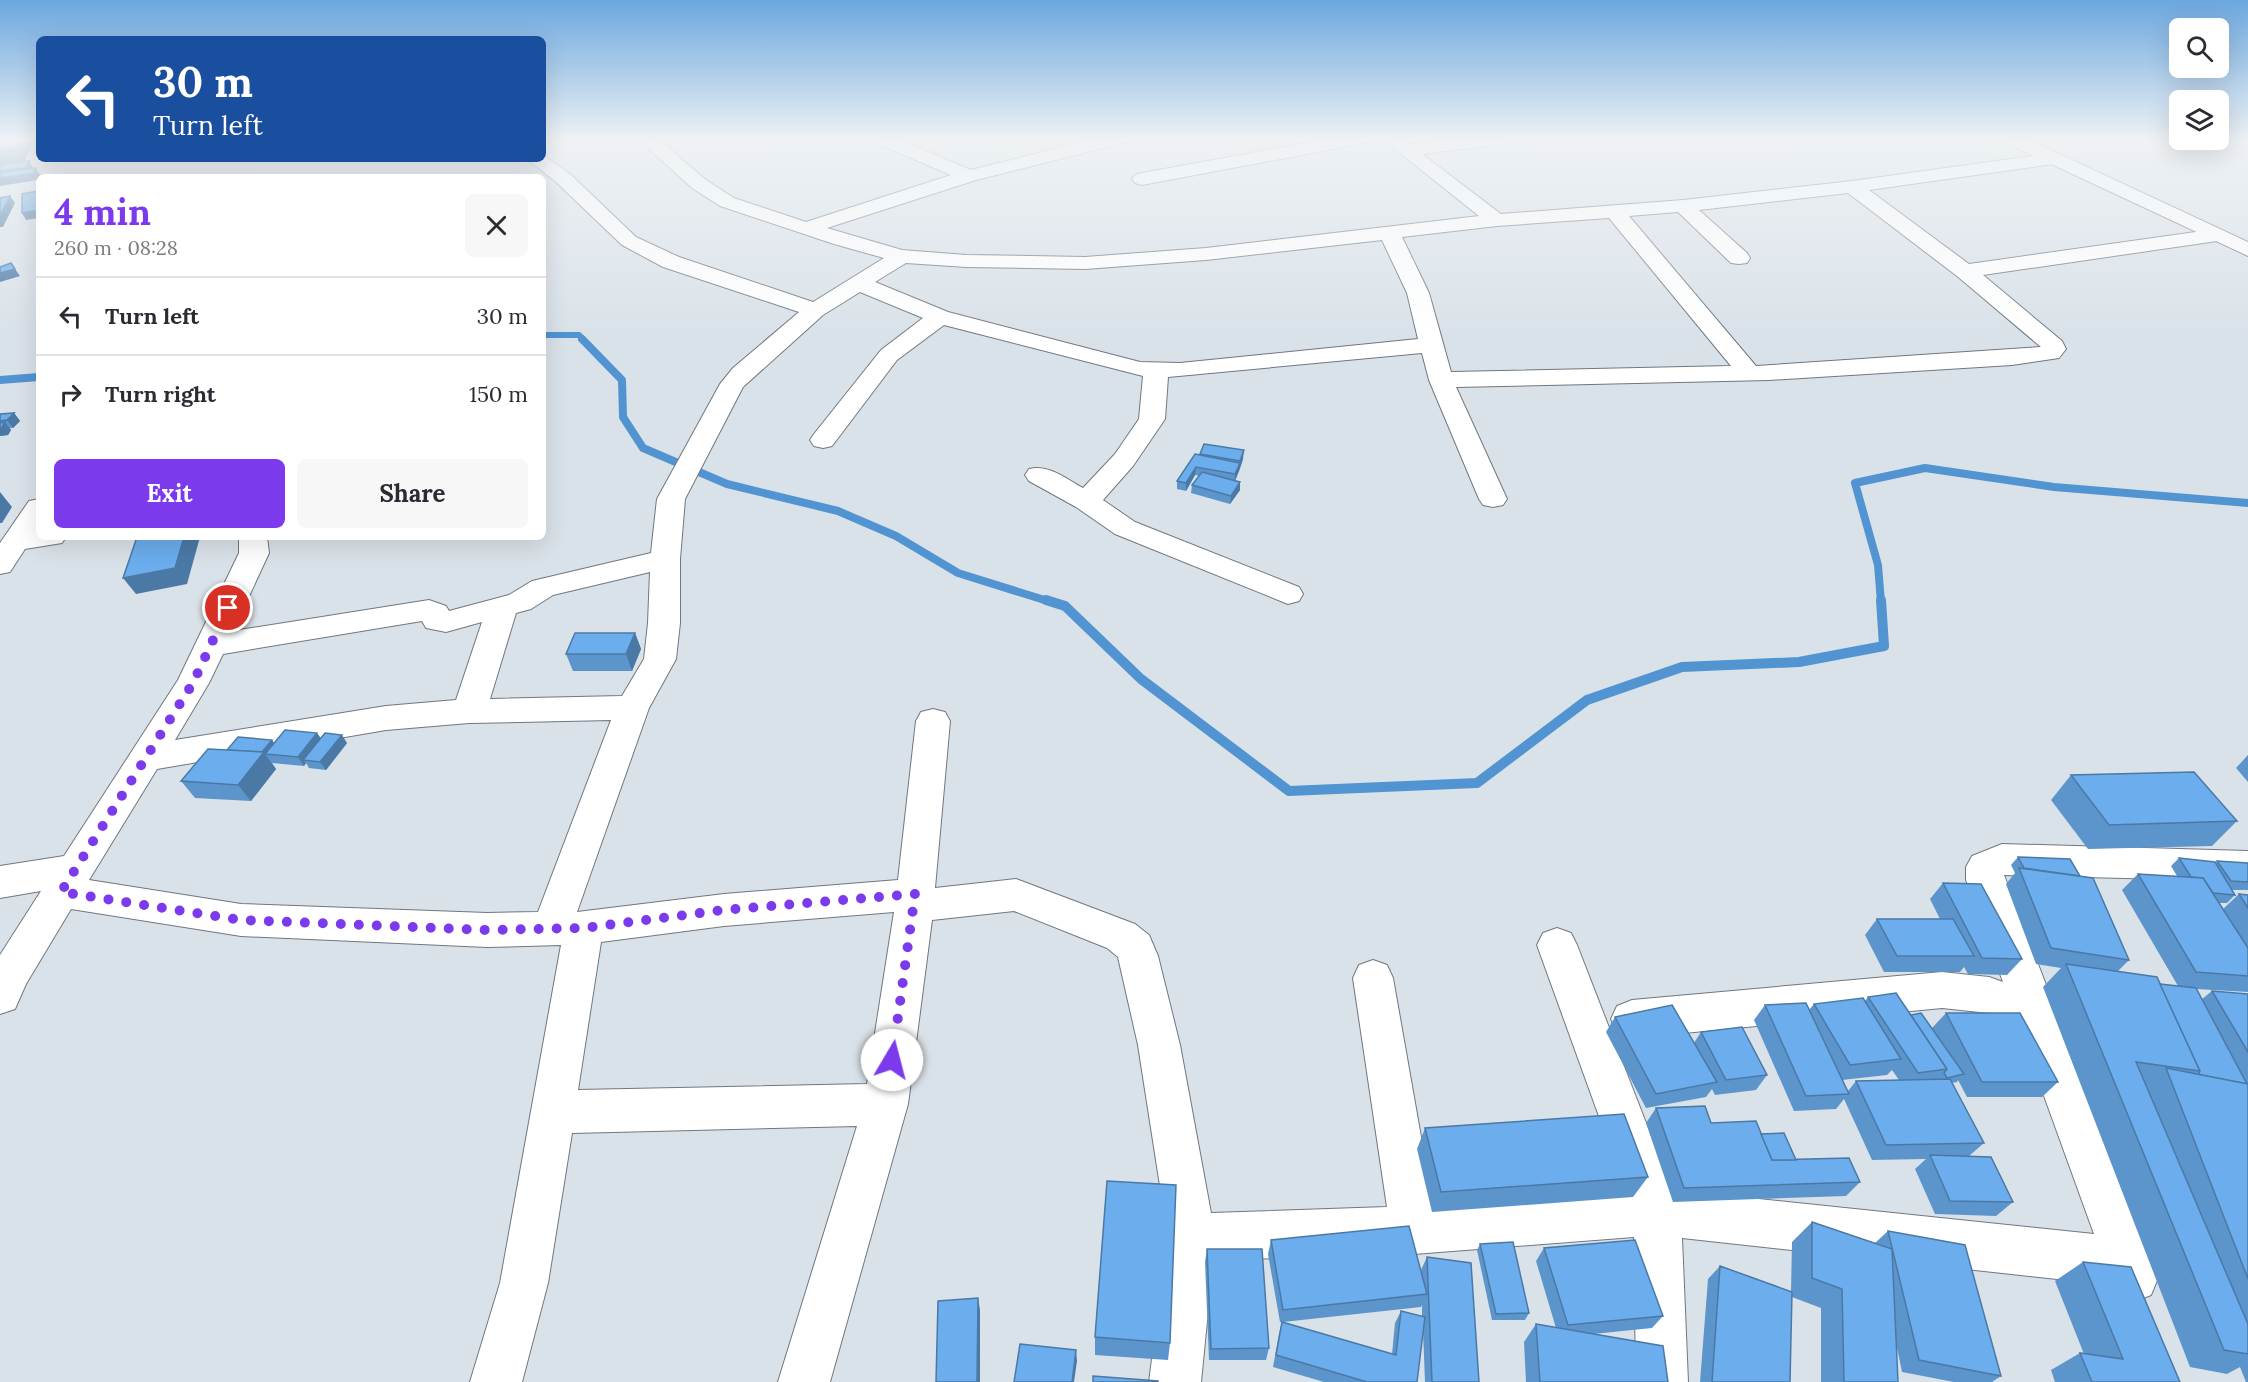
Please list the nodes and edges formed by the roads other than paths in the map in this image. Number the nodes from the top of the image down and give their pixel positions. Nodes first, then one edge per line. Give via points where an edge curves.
1 (589, 202) edge
2 (729, 202) edge
3 (886, 202) edge
4 (1474, 202) edge
5 (1713, 202) edge
6 (1874, 202) edge
7 (2147, 202) edge
8 (1683, 206) junction
9 (1614, 211) junction
10 (1497, 220) junction
11 (807, 228) junction
12 (1389, 232) junction
13 (2217, 235) junction
14 (2248, 250) edge
15 (902, 256) junction
16 (1739, 258) dead end
17 (1965, 270) junction
18 (861, 284) junction
19 (815, 310) junction
20 (940, 317) junction
21 (1431, 345) junction
22 (1156, 370) junction
23 (1748, 372) junction
24 (1441, 380) junction
25 (823, 440) dead end
26 (1039, 475) dead end
27 (1493, 499) dead end
28 (1086, 501) junction
29 (36, 511) edge
30 (36, 539) edge
31 (253, 540) edge
32 (16, 541) junction
33 (665, 559) junction
34 (0, 565) edge
35 (1288, 594) dead end
36 (503, 606) junction
37 (211, 645) junction
38 (632, 708) junction
39 (469, 711) junction
40 (933, 721) dead end
41 (146, 758) junction
42 (2248, 866) edge
43 (68, 881) junction
44 (0, 882) edge
45 (914, 900) junction
46 (567, 929) junction
47 (1557, 945) dead end
48 (1373, 978) dead end
49 (0, 996) edge
50 (2033, 1011) junction
51 (1589, 1023) junction
52 (886, 1104) junction
53 (553, 1112) junction
54 (1658, 1212) junction
55 (1414, 1230) junction
56 (1192, 1237) junction
57 (2127, 1262) junction
58 (2148, 1316) edge
59 (496, 1382) edge
60 (804, 1382) edge
61 (1175, 1382) edge
62 (1662, 1382) edge

1 - 19 street via 629,241 671,262
2 - 11 street
3 - 11 street
4 - 10 street
5 - 8 street
6 - 17 street
7 - 13 street
8 - 9 street
8 - 16 street
9 - 10 street
9 - 23 street
10 - 12 street
11 - 15 street
12 - 15 street via 1206,254 1085,263
12 - 21 street via 1418,293
13 - 14 street
13 - 17 street
15 - 18 street
17 - 23 street via 2054,346 2051,353 1769,374
18 - 19 street
18 - 20 street
19 - 33 street via 732,384 671,499
20 - 22 street
20 - 25 street via 889,355
21 - 22 street
21 - 24 street
22 - 28 street via 1152,419 1124,460
23 - 24 street
24 - 27 street
26 - 28 street
28 - 35 street via 1125,528
29 - 32 street
30 - 32 street
31 - 37 street via 254,553
32 - 34 street
33 - 36 street via 543,588 527,599
33 - 38 street via 660,659
36 - 37 street via 446,622 437,621 429,609
36 - 39 street
37 - 41 street via 193,683
38 - 39 street
38 - 46 street
39 - 41 street via 386,718
40 - 45 street
41 - 43 street
42 - 50 street via 2002,859 1985,867 1985,880
43 - 44 street
43 - 46 street via 241,920 487,930
43 - 49 street
45 - 46 street via 724,910
45 - 52 street
45 - 56 street via 1016,896 1121,936 1135,947 1160,1045
46 - 53 street
47 - 51 street
48 - 55 street
50 - 51 street via 1989,995 1942,990
50 - 57 street
51 - 54 street
52 - 53 street
52 - 60 street
53 - 59 street via 524,1283
54 - 55 street
54 - 57 street
54 - 62 street
55 - 56 street
56 - 61 street
57 - 58 street

